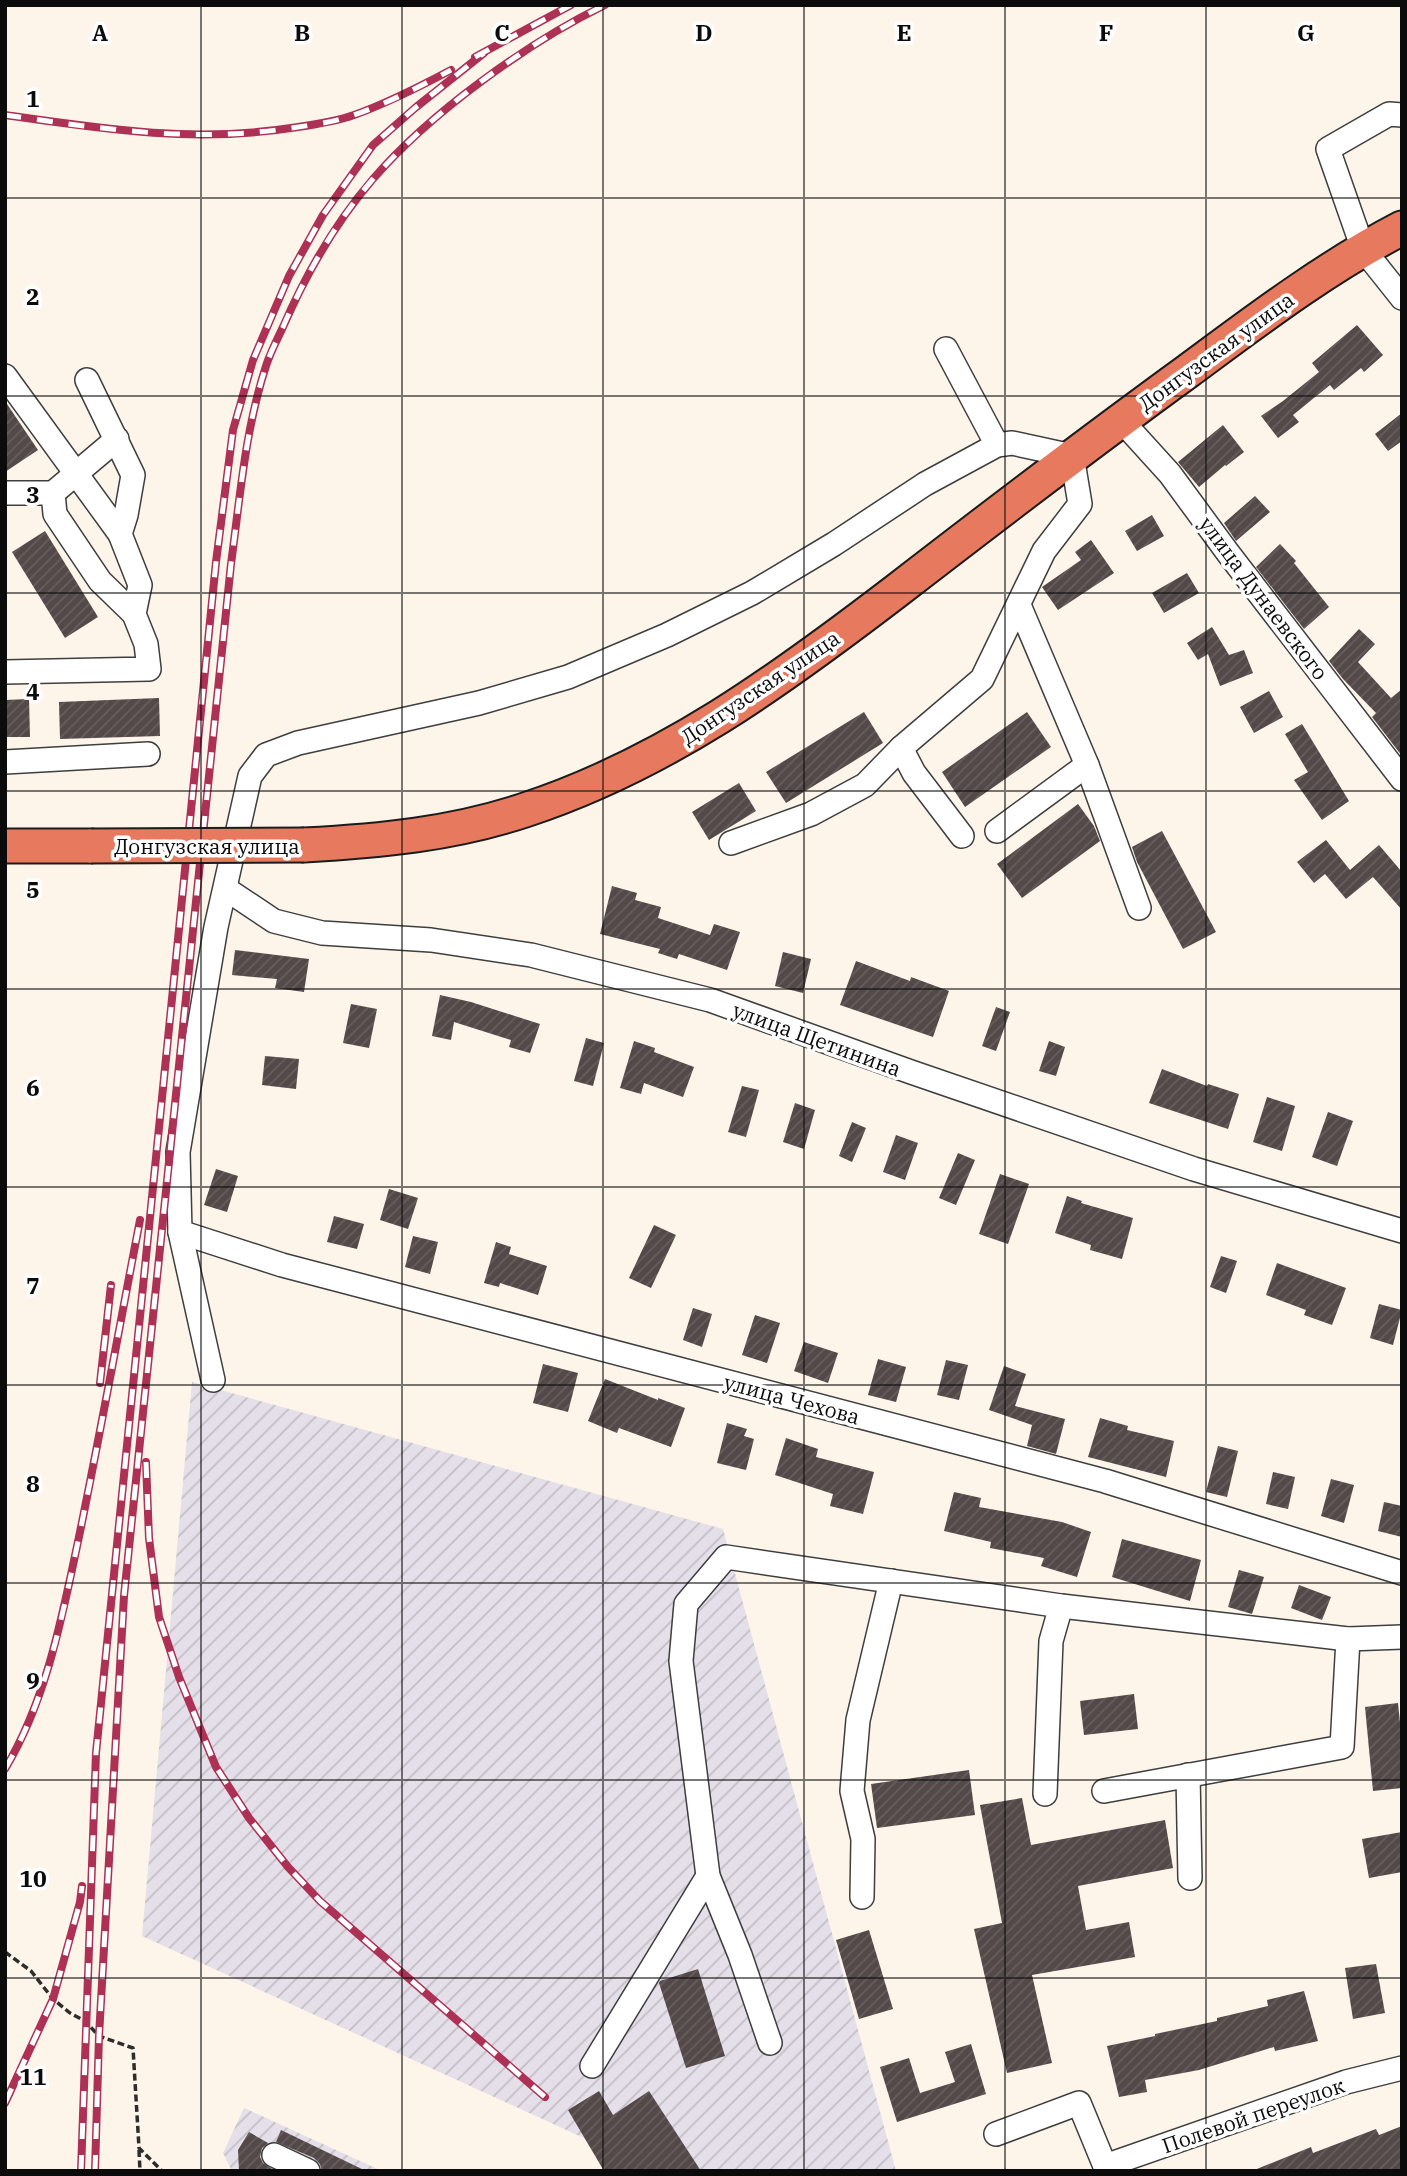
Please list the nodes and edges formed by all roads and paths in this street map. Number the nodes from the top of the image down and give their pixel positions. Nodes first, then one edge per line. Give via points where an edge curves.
1 (1402, 115) edge
2 (1402, 228) edge
3 (1363, 249) junction
4 (1402, 298) edge
5 (946, 349) dead end
6 (5, 376) edge
7 (87, 380) dead end
8 (1121, 420) junction
9 (117, 439) junction
10 (997, 445) junction
11 (1072, 456) junction
12 (76, 473) junction
13 (5, 493) edge
14 (53, 493) junction
15 (120, 534) junction
16 (1019, 605) junction
17 (134, 614) junction
18 (5, 672) edge
19 (901, 748) junction
20 (148, 754) dead end
21 (5, 762) edge
22 (1087, 765) junction
23 (1402, 779) edge
24 (998, 831) dead end
25 (962, 836) dead end
26 (731, 843) dead end
27 (5, 846) edge
28 (226, 888) junction
29 (1139, 908) dead end
30 (1402, 1231) edge
31 (180, 1232) junction
32 (213, 1380) dead end
33 (1402, 1573) edge
34 (891, 1581) junction
35 (1061, 1606) junction
36 (1402, 1637) edge
37 (1348, 1639) junction
38 (1188, 1774) junction
39 (1104, 1791) dead end
40 (1045, 1794) dead end
41 (708, 1876) junction
42 (1189, 1878) dead end
43 (862, 1897) dead end
44 (5, 1952) edge
45 (770, 2043) dead end
46 (592, 2066) dead end
47 (1402, 2067) edge
48 (996, 2134) dead end
49 (139, 2148) junction
50 (274, 2155) dead end
51 (1106, 2168) edge
52 (140, 2171) edge
53 (162, 2171) edge
54 (308, 2171) edge

1 - 3 street via 1389,114 1328,149
2 - 3 highway, Донгузская улица
3 - 4 street
3 - 8 highway, Донгузская улица via 1294,293
5 - 10 street
6 - 12 street
7 - 9 street
8 - 11 highway, Донгузская улица
8 - 23 street, улица Дунаевского via 1170,474
9 - 12 street
9 - 15 street via 133,475
10 - 11 street via 1012,443
10 - 28 street via 925,484 752,593 568,677 479,703 298,743 266,755 250,776
11 - 16 street via 1080,504 1044,551
11 - 27 highway, Донгузская улица, bridge via 736,707 666,749 590,785 450,830 376,842
12 - 14 street
12 - 15 street
13 - 14 street
14 - 17 street via 55,513 92,570
15 - 17 street via 140,585
16 - 19 street via 982,679
16 - 22 street
17 - 18 street via 146,644 149,669
19 - 25 street via 914,773
19 - 26 street via 865,785 811,814
20 - 21 street
22 - 24 street
22 - 29 street
28 - 30 street, улица Щетинина via 274,921 322,933 431,940 531,955 710,1000 1194,1169
28 - 31 street via 178,1152
31 - 32 street
31 - 33 street, улица Чехова via 282,1265 1105,1481
34 - 35 street
34 - 41 street via 726,1557 687,1604 681,1661
34 - 43 street via 858,1720 852,1791 863,1839
35 - 37 street
35 - 40 street via 1051,1641
36 - 37 street
37 - 38 street via 1342,1748
38 - 39 street
38 - 42 street
41 - 45 street
41 - 46 street
44 - 49 path via 99,2036 134,2048
47 - 51 street, Полевой переулок via 1346,2082
48 - 51 street via 1079,2103
49 - 52 path
49 - 53 path
50 - 54 street

